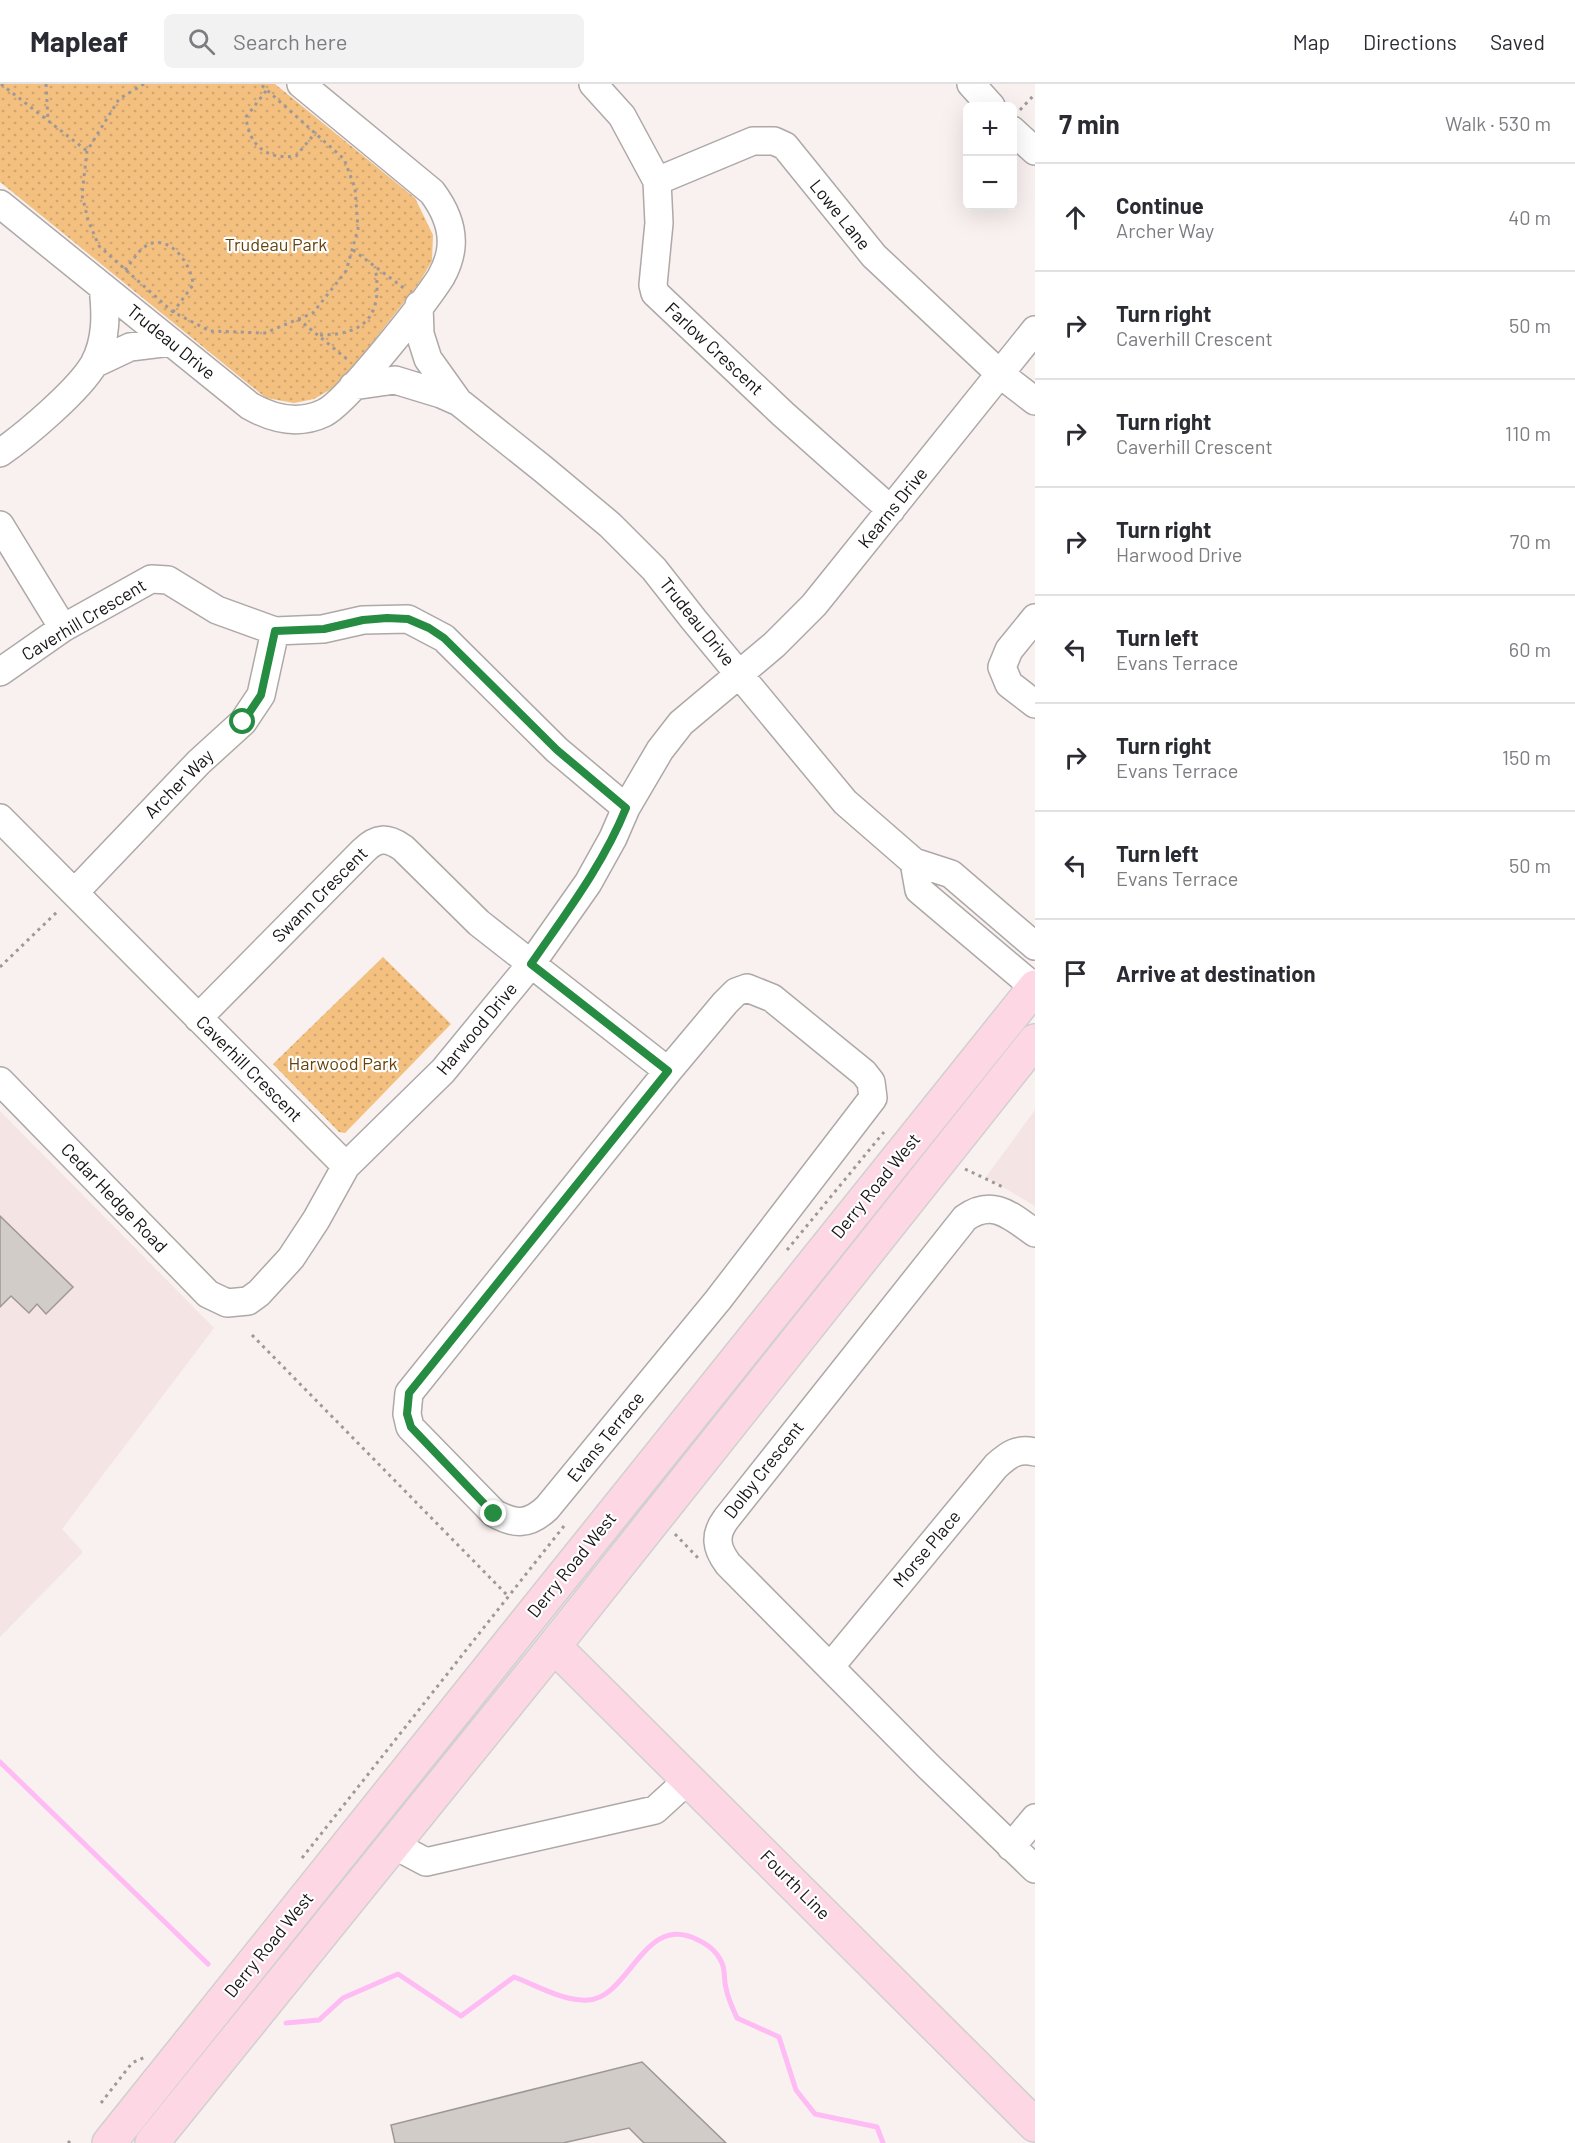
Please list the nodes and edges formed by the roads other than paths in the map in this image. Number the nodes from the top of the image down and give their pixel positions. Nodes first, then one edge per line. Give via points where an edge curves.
1 (301, 84) edge
2 (335, 84) edge
3 (593, 84) edge
4 (971, 84) edge
5 (987, 102) edge
6 (349, 123) junction
7 (1017, 124) edge
8 (1035, 151) edge
9 (657, 181) junction
10 (0, 204) edge
11 (103, 287) junction
12 (414, 299) junction
13 (1035, 330) edge
14 (171, 342) junction
15 (94, 364) junction
16 (1000, 374) junction
17 (353, 375) junction
18 (1035, 401) edge
19 (459, 402) junction
20 (0, 453) edge
21 (891, 510) junction
22 (0, 525) edge
23 (1035, 618) edge
24 (63, 628) junction
25 (275, 631) junction
26 (0, 672) edge
27 (738, 674) junction
28 (1035, 704) edge
29 (626, 808) junction
30 (0, 818) edge
31 (914, 862) junction
32 (75, 892) junction
33 (1035, 946) edge
34 (531, 964) junction
35 (1035, 988) edge
36 (198, 1018) junction
37 (1035, 1041) edge
38 (668, 1071) junction
39 (0, 1082) edge
40 (346, 1166) junction
41 (1035, 1233) edge
42 (235, 1304) joint
43 (1035, 1452) edge
44 (554, 1646) junction
45 (830, 1667) junction
46 (688, 1779) junction
47 (1035, 1818) edge
48 (394, 1845) junction
49 (1011, 1847) junction
50 (1035, 1869) edge
51 (1031, 2111) edge
52 (118, 2140) edge
53 (152, 2143) edge

1 - 6 street, Trudeau Drive
2 - 6 street via 335,97
3 - 9 street, Farlow Crescent via 622,116
4 - 5 street
6 - 12 street, Trudeau Drive via 432,192 448,219 448,262
7 - 8 street
9 - 16 street, Lowe Lane via 753,141 774,141 785,146 874,256
9 - 21 street, Farlow Crescent via 655,293
10 - 11 street, Trudeau Drive
11 - 14 street, Trudeau Drive
11 - 15 street via 106,319
12 - 17 street, Trudeau Drive
12 - 19 street, Trudeau Drive via 428,359
13 - 16 street, Kearns Drive
14 - 15 street via 130,346
14 - 17 street, Trudeau Drive via 249,406 273,417 300,420 337,405
15 - 20 street via 44,418
16 - 18 street, Lowe Lane
16 - 21 street, Kearns Drive
17 - 19 street, Trudeau Drive via 395,380
19 - 27 street, Trudeau Drive via 610,525 654,569
21 - 27 street, Kearns Drive via 814,605
22 - 24 street
23 - 28 street via 1009,650 1002,667 1009,684
24 - 25 street, Caverhill Crescent via 140,584 162,579 217,610
24 - 26 street, Caverhill Crescent
25 - 29 street, Caverhill Crescent via 324,629 387,618 408,619 429,628 444,638 564,757
25 - 32 street, Archer Way via 261,695 243,722 199,762
27 - 29 street, Harwood Drive via 681,723
27 - 31 street, Trudeau Drive via 845,802
29 - 34 street, Harwood Drive via 614,838 588,882
30 - 32 street, Caverhill Crescent
31 - 33 street, Trudeau Drive via 951,874
31 - 35 street via 920,890
32 - 36 street, Caverhill Crescent
34 - 36 street, Swann Crescent via 479,924 403,848 382,838 372,841
34 - 38 street
34 - 40 street, Harwood Drive via 443,1071
35 - 52 main road, Derry Road West via 218,2008
36 - 40 street, Caverhill Crescent
37 - 44 main road, Derry Road West
38 - 38 street, Evans Terrace via 725,1003 747,988 772,998 864,1073 871,1082 873,1098 718,1300 547,1508 529,1522 505,1520 494,1514 411,1427 407,1414 409,1393
39 - 42 street, Cedar Hedge Road via 208,1294 220,1302
40 - 42 street, Harwood Drive via 291,1258 254,1298
41 - 45 street, Dolby Crescent via 1003,1211 976,1211 965,1218 718,1530 720,1553 728,1564
43 - 45 street, Morse Place via 1020,1450 996,1466
44 - 46 main road, Fourth Line
44 - 48 main road, Derry Road West
45 - 49 street, Dolby Crescent
46 - 48 street via 655,1810 438,1860 426,1862
46 - 51 main road, Fourth Line
47 - 49 street
48 - 53 main road, Derry Road West
49 - 50 street, Dolby Crescent

